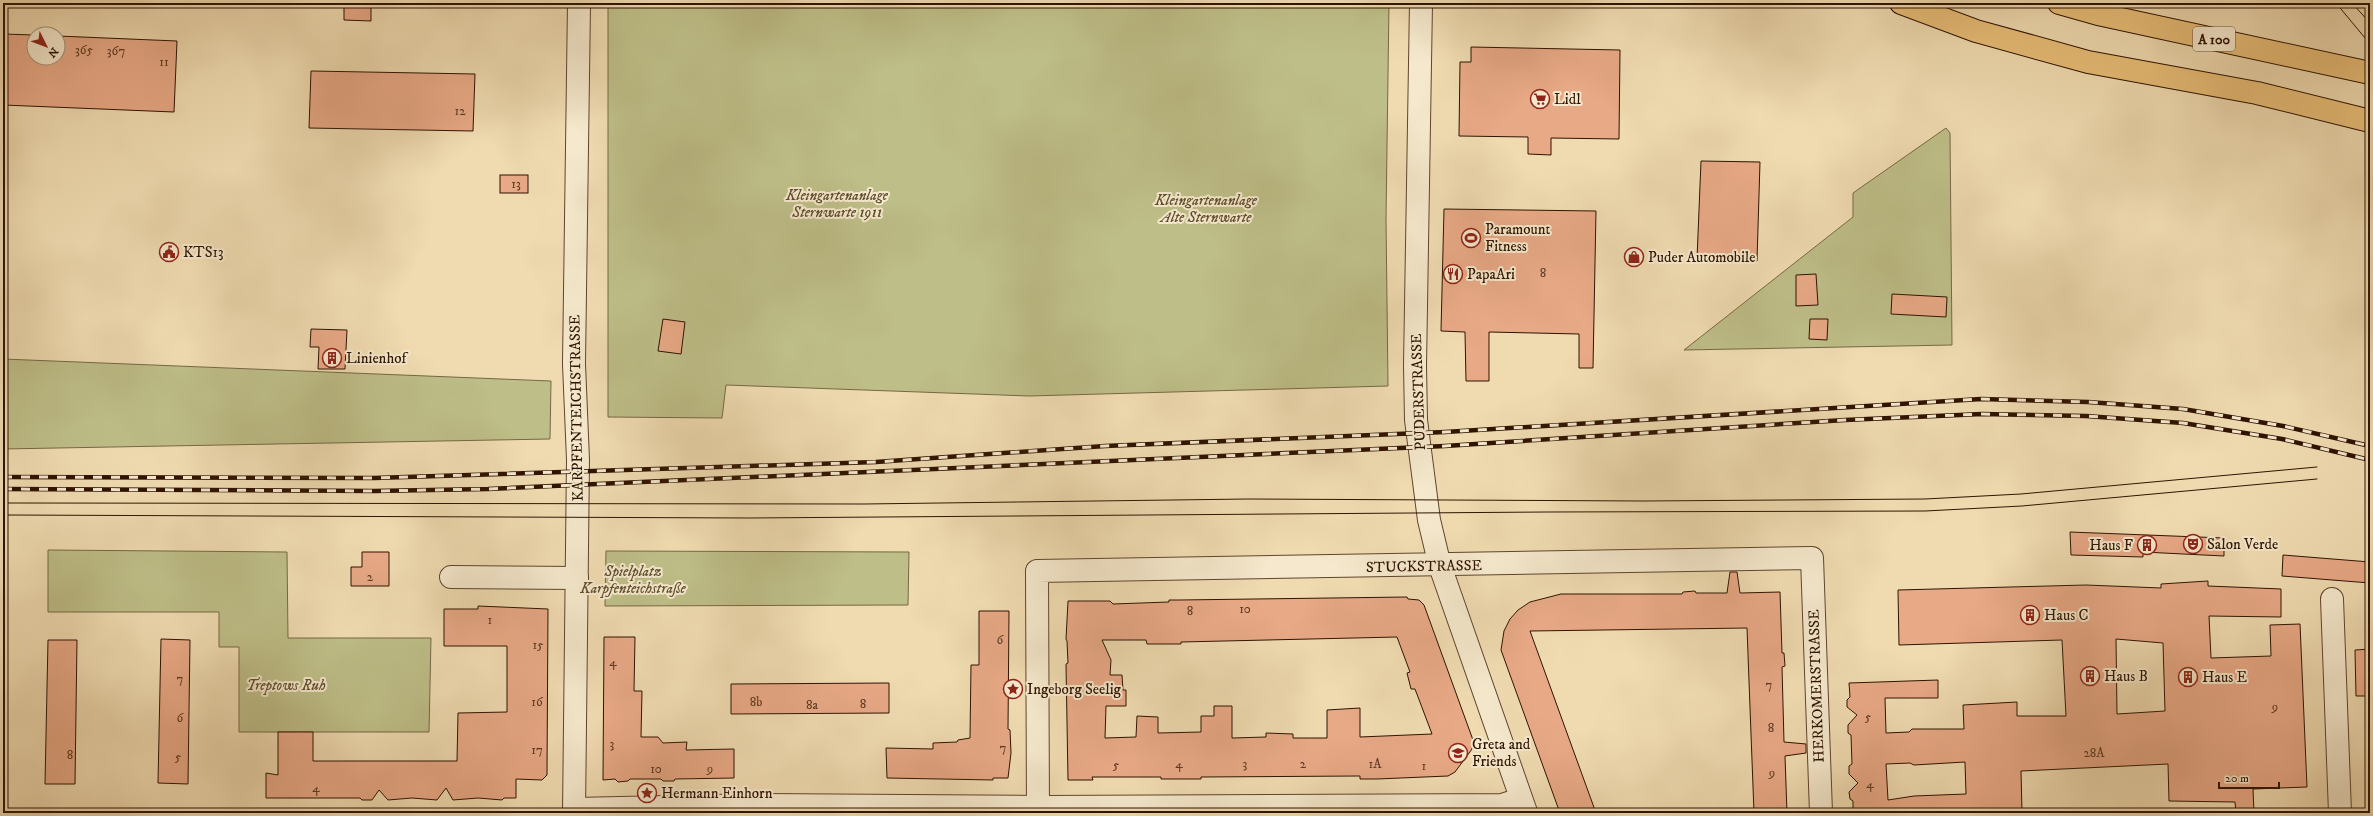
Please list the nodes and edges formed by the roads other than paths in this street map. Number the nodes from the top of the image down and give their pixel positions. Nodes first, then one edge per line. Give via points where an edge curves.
1 (579, 3) edge
2 (1421, 3) edge
3 (1901, 3) edge
4 (2059, 3) edge
5 (2370, 73) edge
6 (2370, 121) edge
7 (1812, 558) joint
8 (1440, 566) junction
9 (451, 577) dead end
10 (577, 578) junction
11 (2332, 599) dead end
12 (1524, 806) edge
13 (1038, 810) edge
14 (574, 811) edge
15 (1821, 813) edge
16 (2340, 813) edge

1 - 10 street, KARPFENTEICHSTRASSE via 574,364 578,427
2 - 8 street, PUDERSTRASSE via 1416,420 1429,520
3 - 6 highway via 1976,31 2088,62 2257,93
4 - 5 highway, A 100 via 2098,14
7 - 8 street, STUCKSTRASSE
7 - 15 street, HERKOMERSTRASSE
8 - 12 street, PUDERSTRASSE
8 - 13 street, STUCKSTRASSE via 1037,571
9 - 10 street
10 - 14 street, KARPFENTEICHSTRASSE
11 - 16 street
12 - 13 street
13 - 14 street via 758,805

